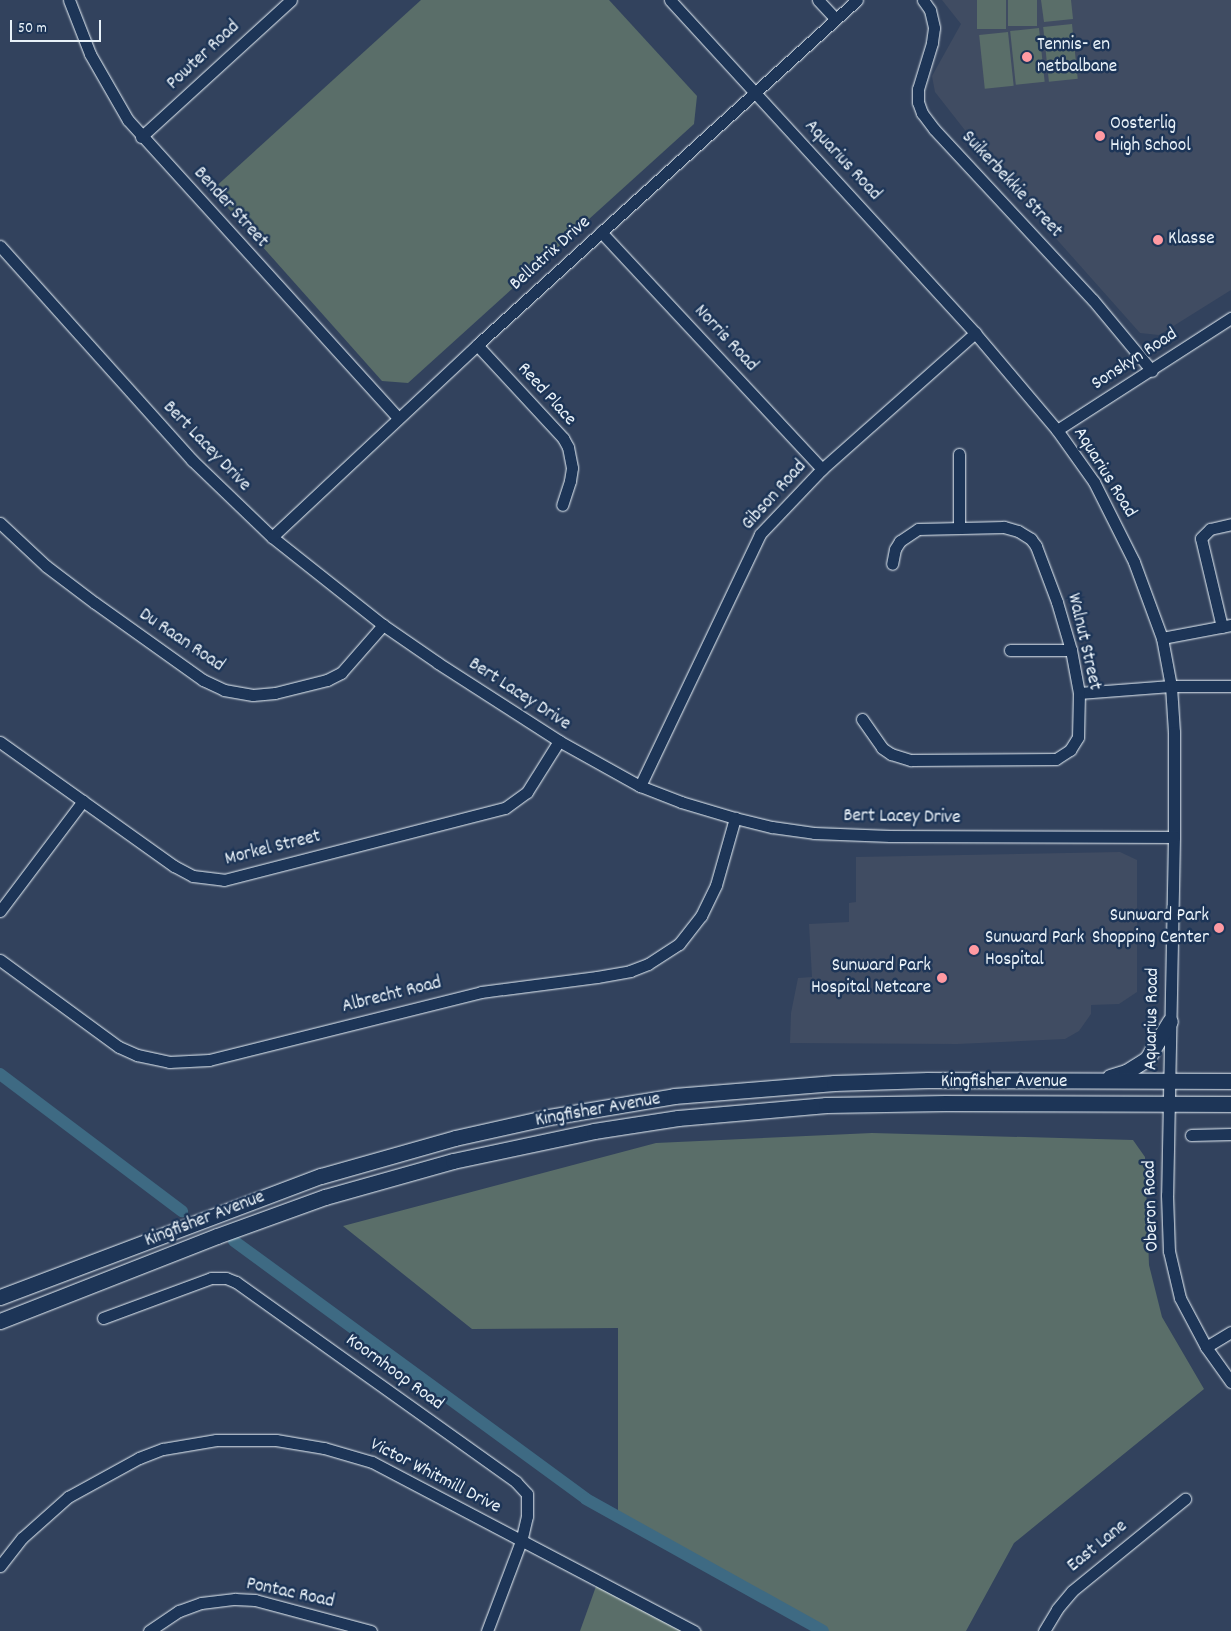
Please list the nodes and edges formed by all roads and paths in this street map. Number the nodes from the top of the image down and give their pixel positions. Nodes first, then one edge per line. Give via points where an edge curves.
1 (69, 0) edge
2 (291, 0) edge
3 (670, 0) edge
4 (818, 0) edge
5 (857, 0) edge
6 (923, 0) edge
7 (836, 19) junction
8 (755, 93) junction
9 (141, 137) junction
10 (601, 232) junction
11 (0, 246) edge
12 (1231, 318) edge
13 (975, 332) junction
14 (476, 346) junction
15 (1152, 371) junction
16 (398, 418) junction
17 (1057, 430) junction
18 (958, 454) dead end
19 (822, 469) junction
20 (562, 505) dead end
21 (0, 523) edge
22 (1231, 524) edge
23 (960, 527) junction
24 (272, 537) junction
25 (892, 564) dead end
26 (383, 625) junction
27 (1226, 626) edge
28 (1162, 638) junction
29 (1010, 650) dead end
30 (1071, 650) junction
31 (1171, 686) junction
32 (1231, 686) edge
33 (1079, 693) junction
34 (862, 719) dead end
35 (559, 741) junction
36 (0, 742) edge
37 (640, 786) junction
38 (83, 801) junction
39 (735, 818) junction
40 (1174, 837) junction
41 (0, 911) edge
42 (0, 960) edge
43 (1170, 1021) junction
44 (1099, 1081) junction
45 (1169, 1081) junction
46 (1231, 1081) edge
47 (1169, 1104) junction
48 (1231, 1104) edge
49 (1231, 1134) edge
50 (1191, 1135) dead end
51 (0, 1297) edge
52 (103, 1318) dead end
53 (0, 1320) edge
54 (1231, 1332) edge
55 (1206, 1347) junction
56 (1231, 1382) edge
57 (1185, 1499) dead end
58 (521, 1541) junction
59 (0, 1566) edge
60 (148, 1631) edge
61 (371, 1631) edge
62 (487, 1631) edge
63 (694, 1631) edge
64 (1044, 1631) edge

1 - 9 street, Bender Street via 100,75
2 - 9 street, Powter Road
3 - 8 street, Aquarius Road
4 - 7 street
5 - 7 street, Bellatrix Drive
6 - 15 street, Suikerbekkie Street via 930,10 934,28 918,89 922,113 1093,300
7 - 8 street, Bellatrix Drive
8 - 10 street, Bellatrix Drive
8 - 13 street, Aquarius Road
9 - 16 street, Bender Street
10 - 14 street, Bellatrix Drive
10 - 19 street, Norris Road
11 - 24 street, Bert Lacey Drive via 192,460
12 - 15 street, Sonskyn Road
13 - 17 street, Aquarius Road
13 - 19 street, Gibson Road
14 - 16 street, Bellatrix Drive
14 - 20 street, Reed Place via 568,447 572,468
15 - 17 street, Sonskyn Road
16 - 24 street, Bellatrix Drive
17 - 28 street, Aquarius Road via 1094,482 1121,532
18 - 23 street
19 - 37 street, Gibson Road via 767,525 753,545
21 - 26 street, Du Raan Road via 46,566 95,603 203,680 224,690 253,695 275,693 327,680 341,673
22 - 27 street via 1210,528 1201,538
23 - 25 street, Walnut Street via 911,532 897,544
23 - 30 street, Walnut Street via 1004,527 1031,539 1057,602
24 - 26 street, Bert Lacey Drive
26 - 35 street, Bert Lacey Drive
27 - 28 street
28 - 31 street, Aquarius Road
29 - 30 street
30 - 33 street, Walnut Street
31 - 32 street
31 - 33 street
31 - 40 street, Aquarius Road
33 - 34 street, Walnut Street via 1078,731 1074,744 1063,756 1047,760 924,760 901,757 882,748
35 - 37 street, Bert Lacey Drive
35 - 38 street, Morkel Street via 526,792 505,808 224,880 183,872
36 - 38 street, Morkel Street
37 - 39 street, Bert Lacey Drive
38 - 41 street
39 - 40 street, Bert Lacey Drive via 814,833
39 - 42 street, Albrecht Road via 716,885 705,910 678,944 648,964 597,978 481,992 209,1060 169,1062 119,1047
40 - 43 street, Aquarius Road
43 - 44 street via 1147,1059 1126,1072
43 - 45 street, Aquarius Road
44 - 45 street, Kingfisher Avenue
44 - 51 street, Kingfisher Avenue via 928,1080 824,1084 674,1096 549,1117 455,1138 314,1178
45 - 46 street, Kingfisher Avenue
45 - 47 street, Aquarius Road
47 - 48 street, Kingfisher Avenue
47 - 53 street, Kingfisher Avenue via 946,1102 826,1105 678,1118 594,1131 453,1161 325,1198
47 - 55 street, Oberon Road via 1169,1251 1180,1298
49 - 50 street
52 - 58 street, Koornhoop Road via 211,1278 236,1282 524,1489 529,1506
54 - 55 street
55 - 56 street, Oberon Road
57 - 64 street, East Lane via 1072,1591
58 - 59 street, Victor Whitmill Drive via 388,1470 350,1454 300,1442 224,1440 163,1449 109,1473 68,1497 47,1514
58 - 62 street, Koornhoop Road
58 - 63 street, Victor Whitmill Drive
60 - 61 street, Pontac Road via 180,1610 201,1603 235,1599 262,1602

